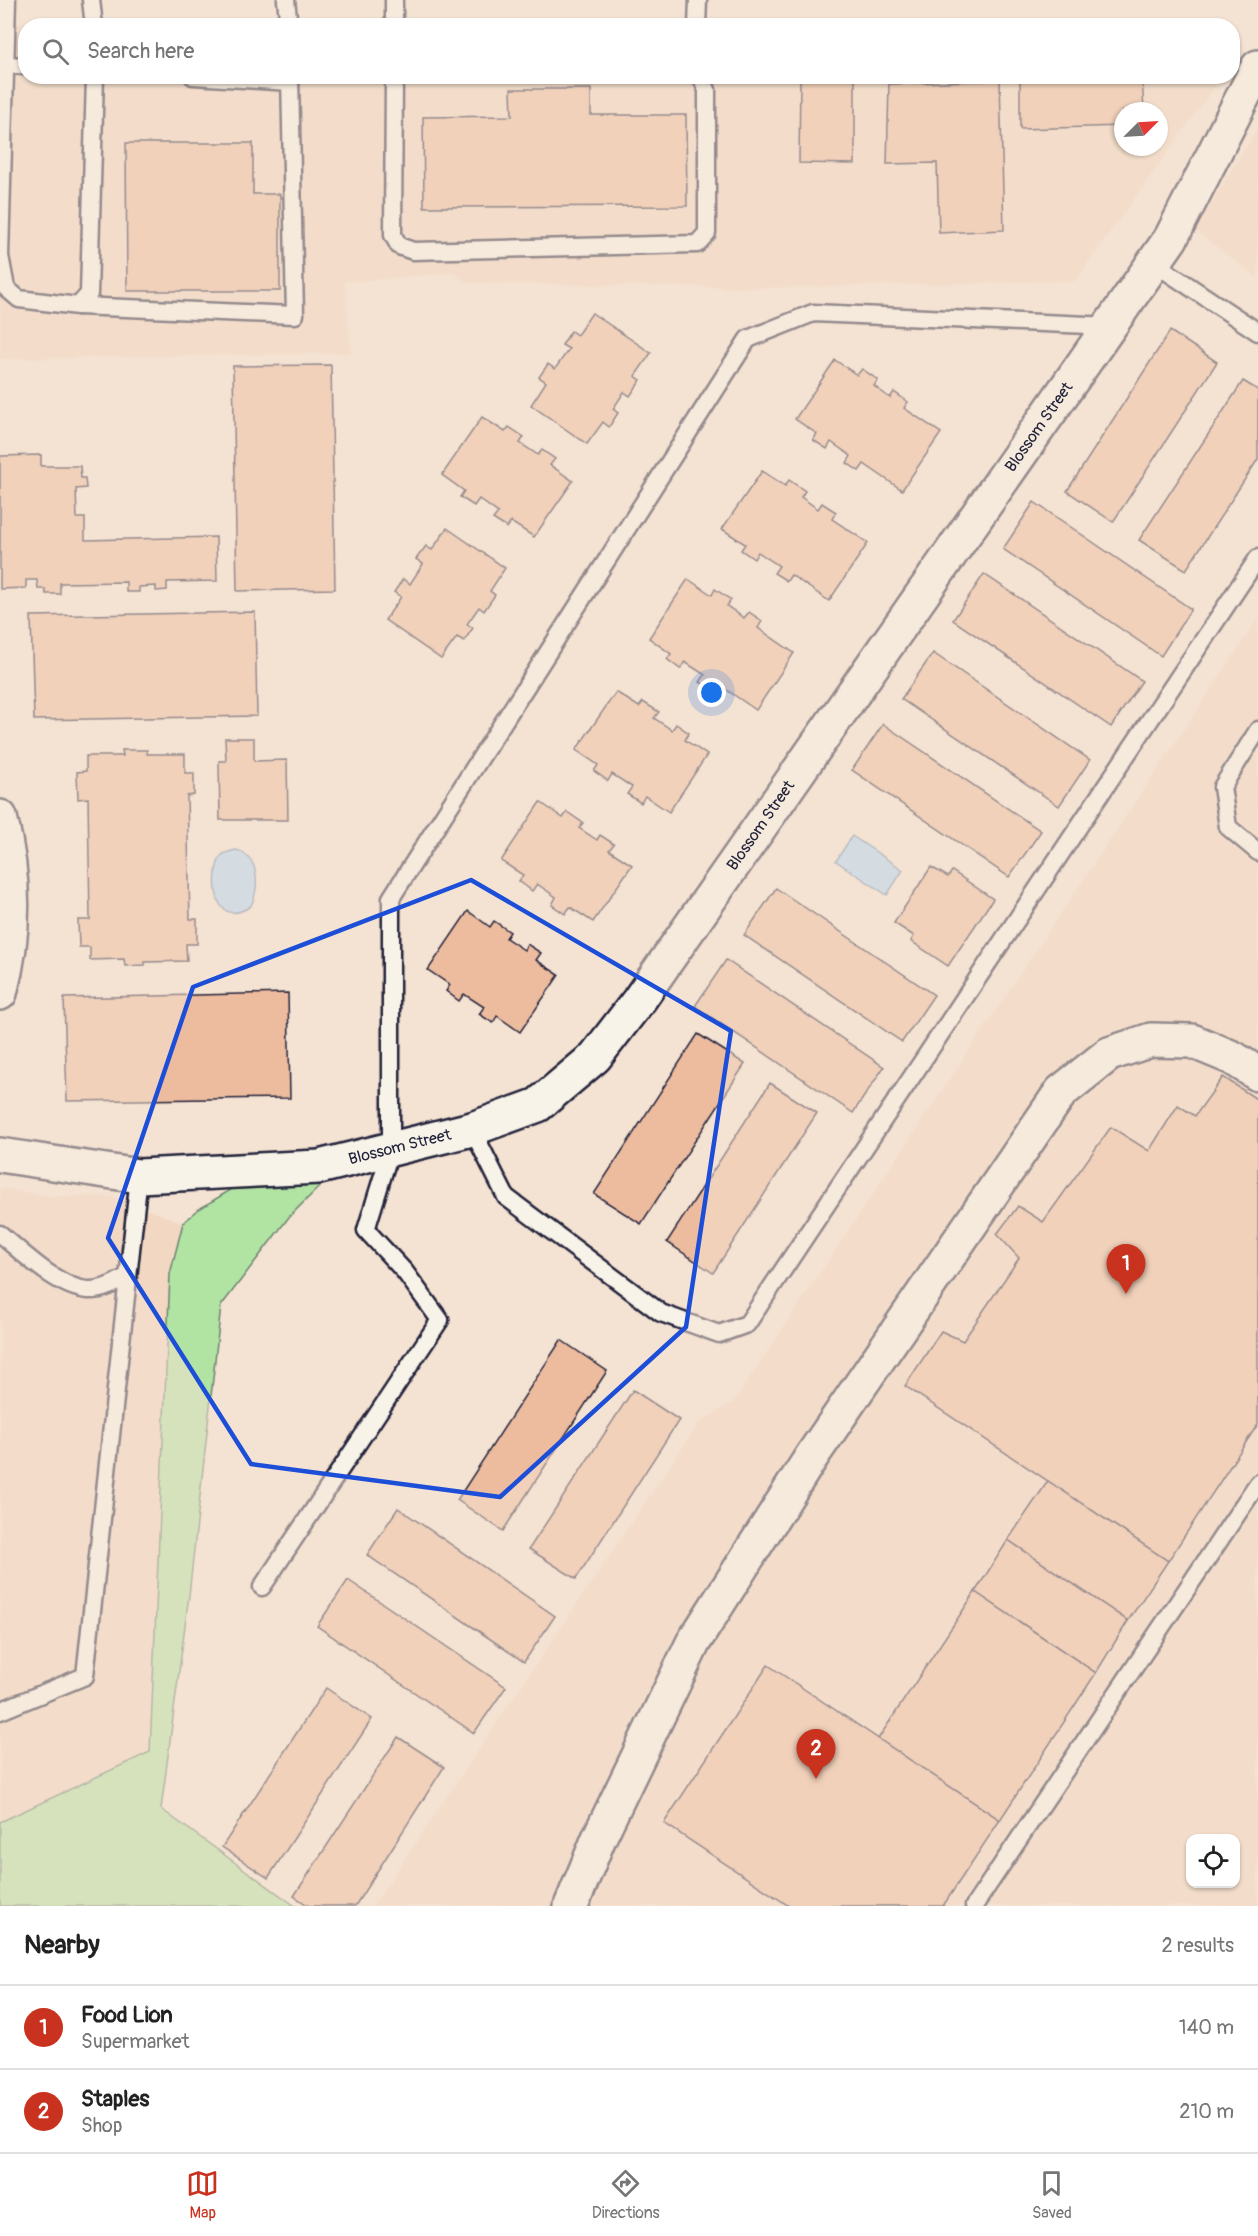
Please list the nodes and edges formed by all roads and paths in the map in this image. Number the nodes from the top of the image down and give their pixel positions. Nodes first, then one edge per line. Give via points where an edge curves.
1 (8, 0) edge
2 (91, 0) edge
3 (286, 0) edge
4 (394, 0) edge
5 (698, 0) edge
6 (93, 18) edge
7 (288, 18) edge
8 (394, 18) edge
9 (697, 18) edge
10 (6, 65) junction
11 (18, 66) edge
12 (1258, 67) edge
13 (95, 84) edge
14 (290, 84) edge
15 (394, 84) edge
16 (704, 84) edge
17 (1154, 263) junction
18 (78, 306) junction
19 (1111, 326) junction
20 (1258, 332) edge
21 (1258, 558) edge
22 (1258, 730) edge
23 (0, 817) edge
24 (1258, 852) edge
25 (6, 903) edge
26 (0, 993) edge
27 (1258, 1074) edge
28 (472, 1128) junction
29 (392, 1149) junction
30 (0, 1155) edge
31 (139, 1176) junction
32 (0, 1234) edge
33 (128, 1276) junction
34 (1258, 1483) edge
35 (261, 1587) dead end
36 (0, 1711) edge
37 (571, 1906) edge
38 (974, 1906) edge

1 - 10 lane
2 - 6 lane
3 - 7 lane
4 - 8 lane
5 - 9 lane
10 - 11 lane
10 - 18 lane via 0,256 6,288 19,299
12 - 17 street, Blossom Street via 1171,238
13 - 18 lane via 89,294
14 - 18 lane via 295,315
15 - 16 lane via 393,235 399,246 413,251 697,244 707,233
17 - 19 street, Blossom Street
17 - 20 lane
19 - 28 street, Blossom Street via 646,990 595,1057 538,1105
19 - 29 lane via 813,313 748,339 392,898
21 - 28 lane via 747,1324 719,1334 661,1313 506,1197
22 - 24 lane via 1222,787 1227,827
23 - 25 street via 12,878
25 - 26 street via 10,948
27 - 37 street via 1233,1058 1192,1041 1151,1040 1109,1054 1061,1092 812,1456 693,1642 599,1838
28 - 29 street, Blossom Street
29 - 31 street, Blossom Street via 319,1167
29 - 35 lane via 366,1230 405,1272 440,1320
30 - 31 street, Blossom Street
31 - 33 lane
32 - 33 lane via 40,1267 87,1290 111,1286
33 - 36 lane via 85,1676
34 - 38 lane

